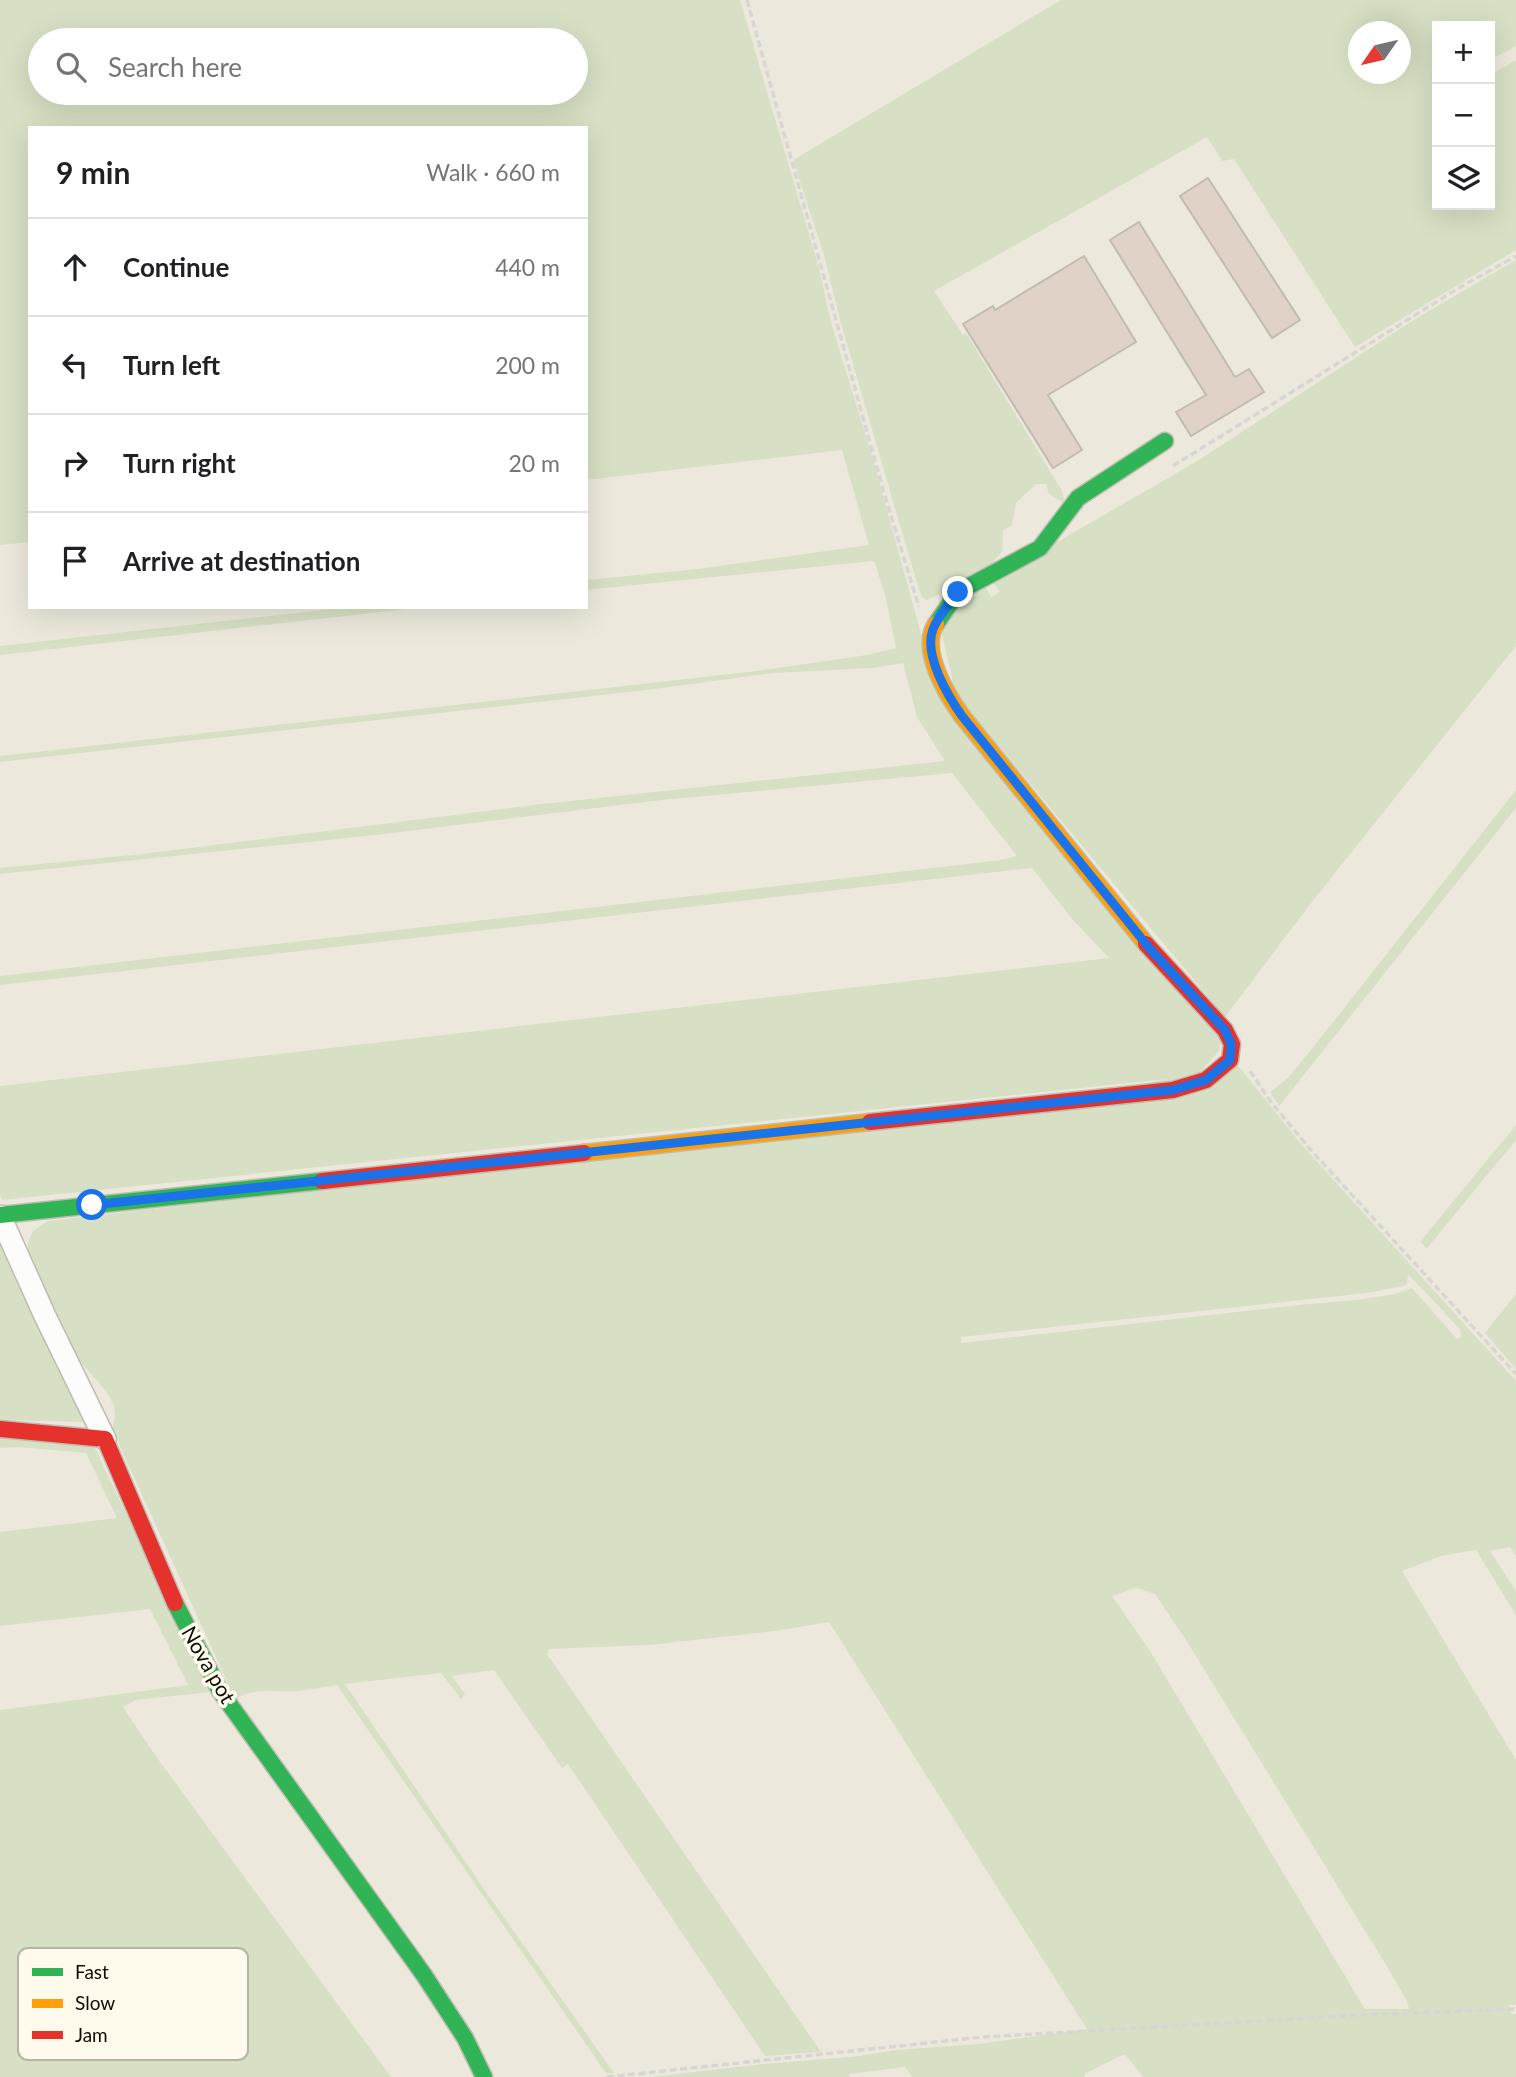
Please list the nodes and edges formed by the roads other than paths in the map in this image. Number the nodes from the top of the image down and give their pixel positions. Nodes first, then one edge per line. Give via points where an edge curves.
1 (1164, 441) dead end
2 (0, 1216) edge
3 (0, 1429) edge
4 (105, 1439) junction
5 (484, 2077) edge

1 - 2 street via 1078,498 1040,548 958,592 932,630 932,654 944,690 962,716 1150,949 1225,1030 1231,1044 1230,1060 1206,1080 1173,1090
2 - 4 street, Nova pot
3 - 4 street
4 - 5 street, Nova pot via 173,1602 220,1691 424,1975

